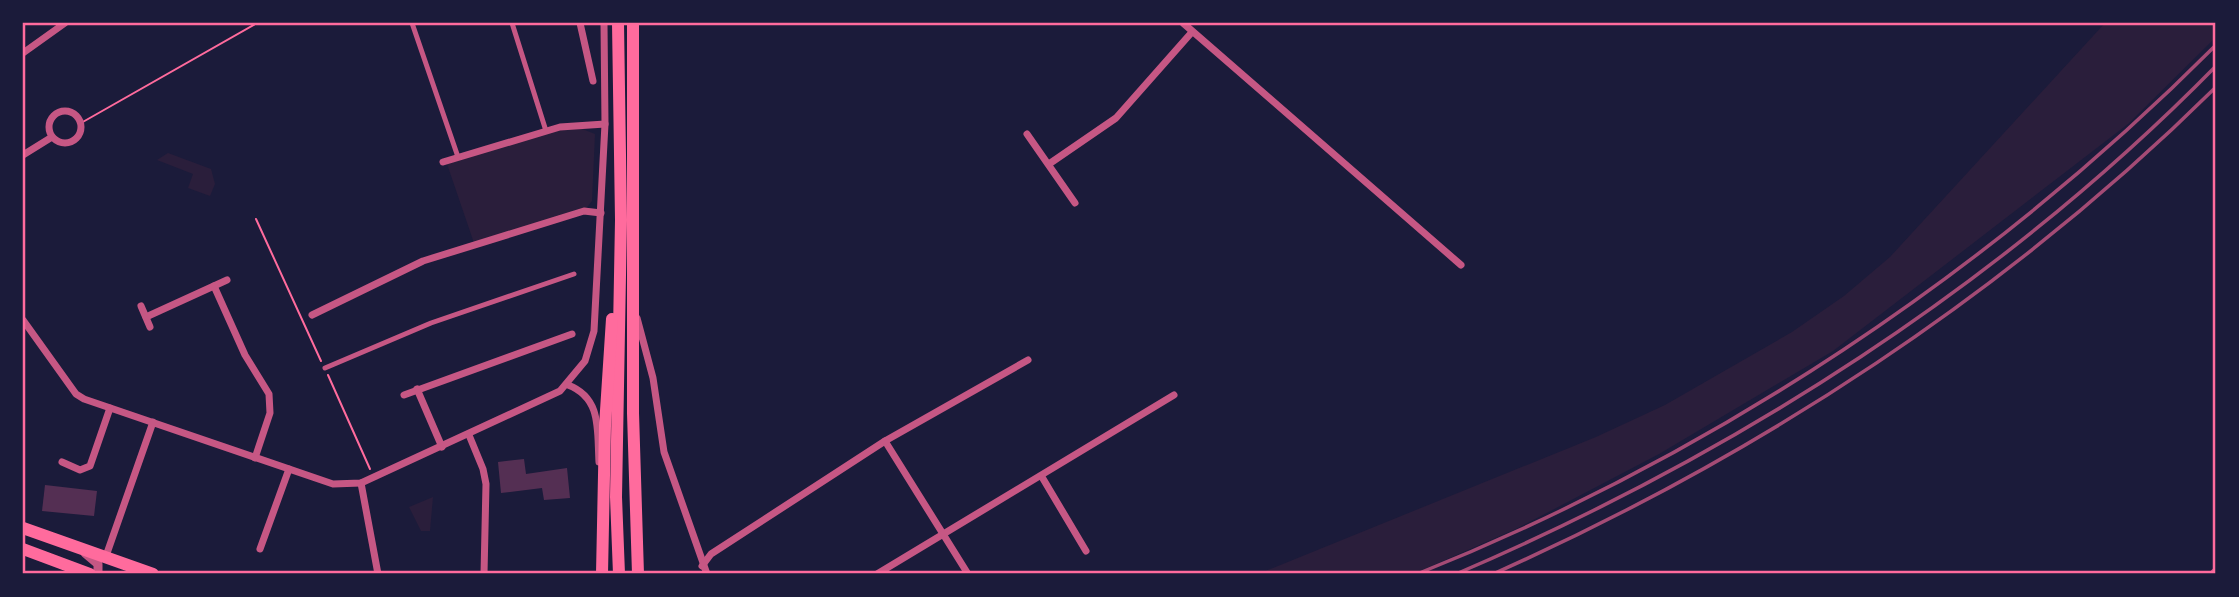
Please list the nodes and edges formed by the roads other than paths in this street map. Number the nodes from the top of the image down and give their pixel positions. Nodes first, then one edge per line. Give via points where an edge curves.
1 (65, 23) edge
2 (412, 23) edge
3 (512, 23) edge
4 (580, 23) edge
5 (604, 23) edge
6 (618, 23) edge
7 (633, 23) edge
8 (1183, 23) edge
9 (1192, 32) junction
10 (23, 53) edge
11 (593, 81) dead end
12 (605, 124) junction
13 (546, 131) junction
14 (1027, 134) dead end
15 (52, 137) junction
16 (23, 155) edge
17 (458, 157) junction
18 (443, 162) dead end
19 (1049, 164) junction
20 (1075, 203) dead end
21 (601, 212) junction
22 (621, 220) junction
23 (1461, 265) dead end
24 (574, 274) dead end
25 (227, 280) dead end
26 (214, 286) junction
27 (141, 306) dead end
28 (634, 310) junction
29 (312, 315) dead end
30 (146, 317) junction
31 (23, 320) edge
32 (150, 327) dead end
33 (572, 334) dead end
34 (1028, 359) dead end
35 (325, 368) road end
36 (568, 385) junction
37 (417, 389) junction
38 (1174, 394) dead end
39 (404, 395) dead end
40 (110, 408) junction
41 (153, 422) junction
42 (469, 435) junction
43 (886, 441) junction
44 (442, 447) junction
45 (255, 458) junction
46 (62, 462) dead end
47 (289, 469) junction
48 (1042, 477) junction
49 (361, 483) junction
50 (602, 511) junction
51 (23, 528) edge
52 (943, 535) junction
53 (78, 547) junction
54 (23, 549) edge
55 (260, 549) dead end
56 (1086, 551) dead end
57 (106, 556) junction
58 (704, 570) edge
59 (90, 574) edge
60 (98, 574) edge
61 (153, 574) edge
62 (378, 574) edge
63 (484, 574) edge
64 (602, 574) edge
65 (619, 574) edge
66 (638, 574) edge
67 (877, 574) edge
68 (968, 574) edge

1 - 10 street
2 - 17 street
3 - 13 street
4 - 11 street
5 - 12 street
6 - 22 highway
7 - 28 highway
8 - 9 street
9 - 19 street via 1116,117
9 - 23 street
12 - 13 street
12 - 21 street
13 - 17 street
14 - 19 street
15 - 15 street via 50,122 60,111 73,113 81,123 80,133 72,141
15 - 16 street
17 - 18 street
19 - 20 street
21 - 29 street via 569,215 423,261
21 - 36 street via 592,346
22 - 50 highway via 608,363
22 - 65 highway
24 - 35 street via 442,318
25 - 26 street
26 - 30 street
26 - 45 street via 245,355 269,394 270,413
27 - 30 street
28 - 58 street via 653,378 664,452
28 - 66 highway
30 - 32 street
31 - 40 street via 76,394
33 - 37 street
34 - 43 street
36 - 42 street
36 - 50 street via 594,405
37 - 39 street
37 - 44 street
38 - 48 street
40 - 41 street
40 - 46 street via 86,470
41 - 45 street
41 - 57 street
42 - 44 street
42 - 63 street via 486,484
43 - 52 street
43 - 58 street via 711,554
44 - 49 street
45 - 47 street
47 - 49 street via 333,484
47 - 55 street
48 - 52 street
48 - 56 street
49 - 62 street
50 - 64 highway
51 - 53 highway
52 - 67 street
52 - 68 street
53 - 57 highway
53 - 60 street via 97,564
54 - 59 highway
57 - 61 highway

